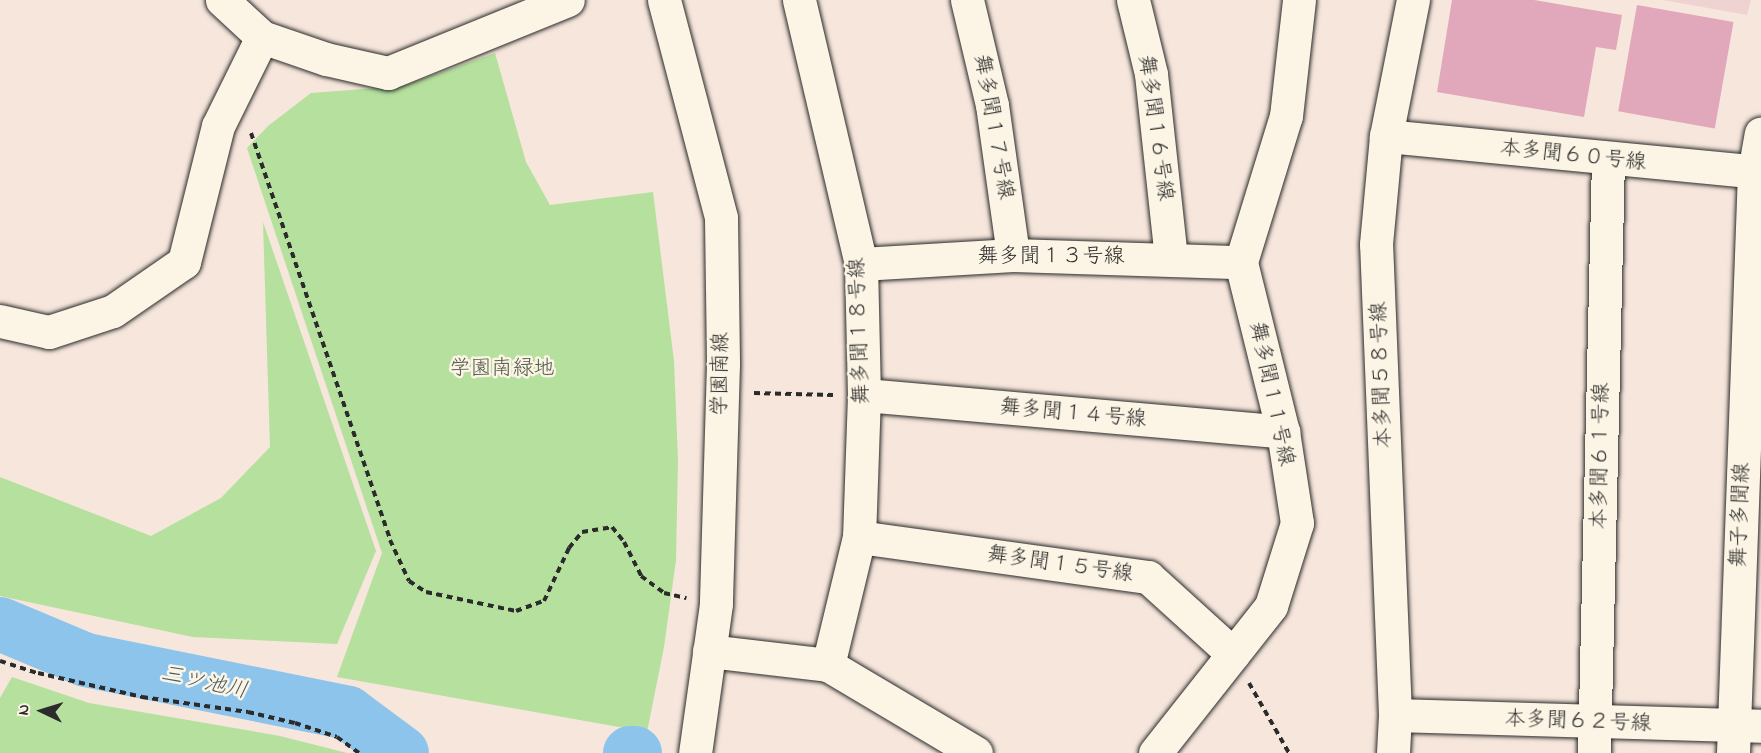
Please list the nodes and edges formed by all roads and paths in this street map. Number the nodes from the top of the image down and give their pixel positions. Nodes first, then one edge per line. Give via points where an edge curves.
1 (222, 0) edge
2 (568, 0) edge
3 (664, 0) edge
4 (799, 0) edge
5 (967, 0) edge
6 (1133, 0) edge
7 (1299, 0) edge
8 (1413, 0) edge
9 (262, 37) junction
10 (236, 91) junction
11 (1761, 134) edge
12 (1386, 136) junction
13 (1608, 160) junction
14 (1758, 172) edge
15 (1013, 255) junction
16 (1171, 257) junction
17 (1241, 262) junction
18 (861, 264) junction
19 (0, 321) edge
20 (722, 393) junction
21 (864, 395) junction
22 (1283, 432) junction
23 (859, 537) junction
24 (716, 604) junction
25 (1233, 654) junction
26 (0, 661) edge
27 (707, 664) junction
28 (828, 665) junction
29 (1395, 715) junction
30 (1742, 735) edge
31 (1594, 738) edge
32 (359, 753) edge
33 (695, 753) edge
34 (976, 753) edge
35 (1155, 753) edge
36 (1289, 753) edge
37 (1393, 753) edge

1 - 9 street
2 - 9 street via 388,73 326,59
3 - 20 street, 学園南線 via 721,218
4 - 18 street, 舞多聞１８号線
5 - 15 street, 舞多聞１７号線 via 993,105
6 - 16 street, 舞多聞１６号線 via 1151,74
7 - 17 street via 1286,116
8 - 12 street, 本多聞５８号線
9 - 10 street
10 - 19 street via 218,126 184,262 113,311 49,332
10 - 24 path via 328,347 390,540 410,581 426,592 516,611 544,601 569,548 582,532 612,527 629,550 640,576 648,582 664,593
11 - 14 street, 舞子多聞線
12 - 13 street, 本多聞６０号線
12 - 29 street, 本多聞５８号線 via 1376,244
13 - 14 street, 本多聞６０号線
13 - 31 street, 本多聞６１号線
14 - 30 street, 舞子多聞線
15 - 16 street, 舞多聞１３号線
15 - 18 street, 舞多聞１３号線
16 - 17 street, 舞多聞１３号線
17 - 22 street, 舞多聞１１号線
18 - 21 street, 舞多聞１８号線
20 - 21 path
20 - 24 street, 学園南線
21 - 22 street, 舞多聞１４号線
21 - 23 street, 舞多聞１８号線
22 - 25 street, 舞多聞１１号線 via 1297,524 1271,606
23 - 25 street, 舞多聞１５号線 via 1148,577
23 - 28 street, 舞多聞１８号線
24 - 27 street, 学園南線
25 - 35 street, 舞多聞１１号線
25 - 36 path
26 - 32 path via 38,674 142,697 295,723 337,737
27 - 28 street
27 - 33 street, 学園南線
28 - 34 street
29 - 31 street, 本多聞６２号線
29 - 37 street, 本多聞５８号線
30 - 31 street, 本多聞６２号線

